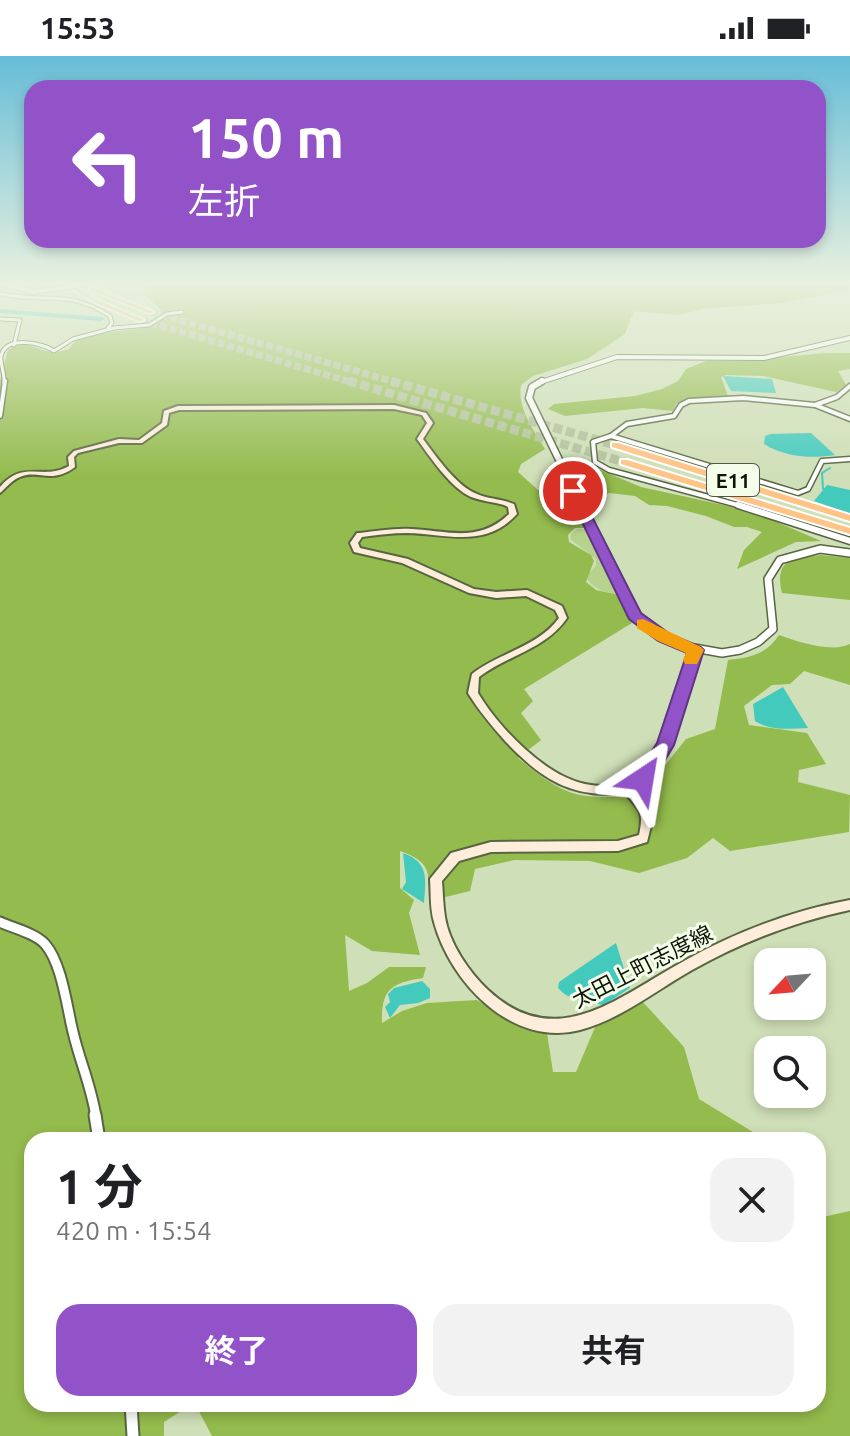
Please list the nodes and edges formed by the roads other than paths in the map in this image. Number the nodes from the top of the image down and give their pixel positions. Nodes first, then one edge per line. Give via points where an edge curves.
1 (8, 348) edge
2 (805, 348) edge
3 (850, 386) edge
4 (815, 405) junction
5 (0, 416) edge
6 (850, 419) edge
7 (613, 441) junction
8 (850, 459) edge
9 (624, 462) tunnel mouth
10 (0, 491) edge
11 (850, 518) edge
12 (850, 531) edge
13 (850, 541) edge
14 (850, 553) edge
15 (696, 650) junction
16 (628, 788) junction
17 (850, 905) edge
18 (0, 922) edge
19 (98, 1132) edge
20 (132, 1412) edge
21 (133, 1436) edge

1 - 5 street via 1,357 5,377
2 - 15 street via 764,358 617,357 557,375 530,390 532,406 634,616 664,638
3 - 4 street
4 - 6 street
4 - 7 street via 743,398 689,401 674,416 627,424
7 - 8 street via 793,493 808,489 822,461
7 - 11 highway, E11
7 - 13 street via 593,442 595,462 609,470
9 - 12 highway, E11
10 - 16 main road via 20,473 69,470 76,452 145,440 165,424 166,412 178,408 394,407 424,414 430,423 420,439 461,487 504,502 513,514 485,534 369,534 357,537 357,550 405,561 472,591 527,593 559,608 563,618 555,630 491,662 475,676 473,693 548,776 598,789
14 - 15 street via 820,549 780,560 768,579 773,629 765,638 728,652
15 - 16 street via 659,758
16 - 17 main road, 太田上町志度線 via 649,825 630,845 484,848 456,855 438,871 437,915 446,938 473,985 507,1013 545,1026 582,1022 743,939 797,917
18 - 19 street via 43,941 52,954 91,1085
20 - 21 street

